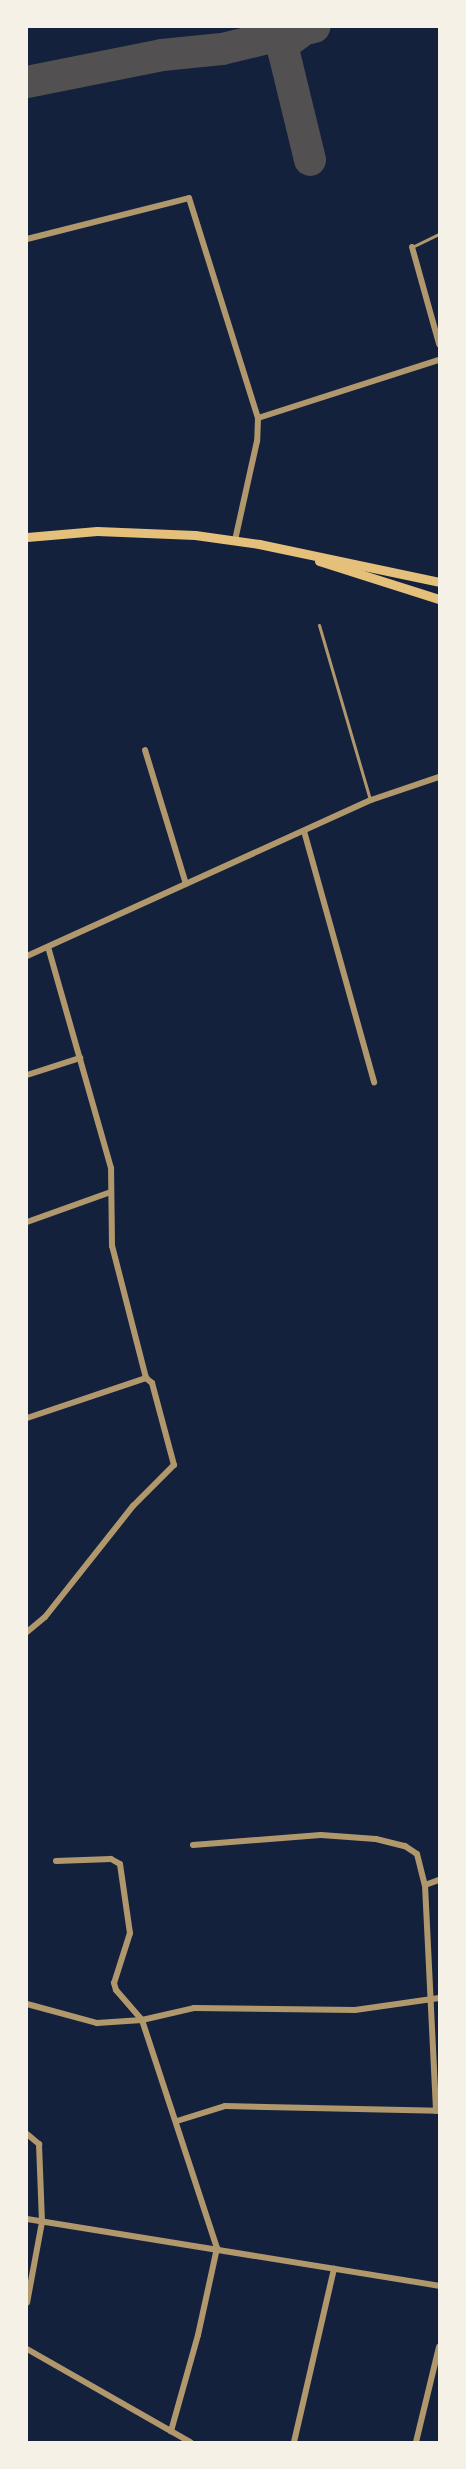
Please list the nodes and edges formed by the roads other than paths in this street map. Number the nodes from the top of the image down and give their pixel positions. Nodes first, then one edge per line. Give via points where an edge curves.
1 (439, 234) edge
2 (27, 239) edge
3 (411, 247) joint
4 (439, 344) edge
5 (439, 360) edge
6 (258, 418) junction
7 (27, 537) edge
8 (235, 540) junction
9 (291, 551) junction
10 (439, 582) edge
11 (439, 599) edge
12 (319, 625) dead end
13 (145, 750) dead end
14 (439, 777) edge
15 (371, 800) junction
16 (304, 831) junction
17 (186, 884) junction
18 (48, 947) junction
19 (27, 956) edge
20 (80, 1058) junction
21 (27, 1075) edge
22 (374, 1082) dead end
23 (111, 1192) junction
24 (27, 1222) edge
25 (146, 1378) junction
26 (27, 1418) edge
27 (27, 1632) edge
28 (193, 1845) dead end
29 (56, 1861) dead end
30 (439, 1880) edge
31 (425, 1885) junction
32 (436, 1998) edge
33 (27, 2004) edge
34 (142, 2020) junction
35 (438, 2111) edge
36 (177, 2121) junction
37 (27, 2134) edge
38 (27, 2219) edge
39 (42, 2222) junction
40 (217, 2248) junction
41 (334, 2269) junction
42 (439, 2286) edge
43 (27, 2303) edge
44 (439, 2347) edge
45 (27, 2349) edge
46 (171, 2431) junction
47 (190, 2442) edge
48 (294, 2442) edge
49 (416, 2442) edge

1 - 3 lane
2 - 6 street via 189,198
3 - 4 street
5 - 6 street
6 - 8 street via 257,441
7 - 8 main road via 134,531
8 - 9 main road
9 - 10 main road
9 - 11 main road
12 - 15 lane
13 - 17 street
14 - 15 street
15 - 16 street
16 - 17 street
16 - 22 street
17 - 18 street
18 - 19 street
18 - 20 street
20 - 21 street
20 - 23 street via 111,1168
23 - 24 street
23 - 25 street via 112,1246
25 - 26 street
25 - 27 street via 152,1383 174,1465 133,1506 45,1617
28 - 31 street via 321,1835 376,1839 405,1846 417,1854
29 - 34 street via 111,1859 120,1864 130,1933 114,1983
30 - 31 street
31 - 32 street
32 - 34 street via 355,2010 194,2008
32 - 35 street
33 - 34 street via 97,2023
34 - 36 street
35 - 36 street via 225,2106
36 - 40 street
37 - 39 street via 39,2144
38 - 39 street
39 - 40 street
39 - 43 street
40 - 41 street
40 - 46 street
41 - 42 street
41 - 48 street
44 - 49 street
45 - 46 street
46 - 47 street

